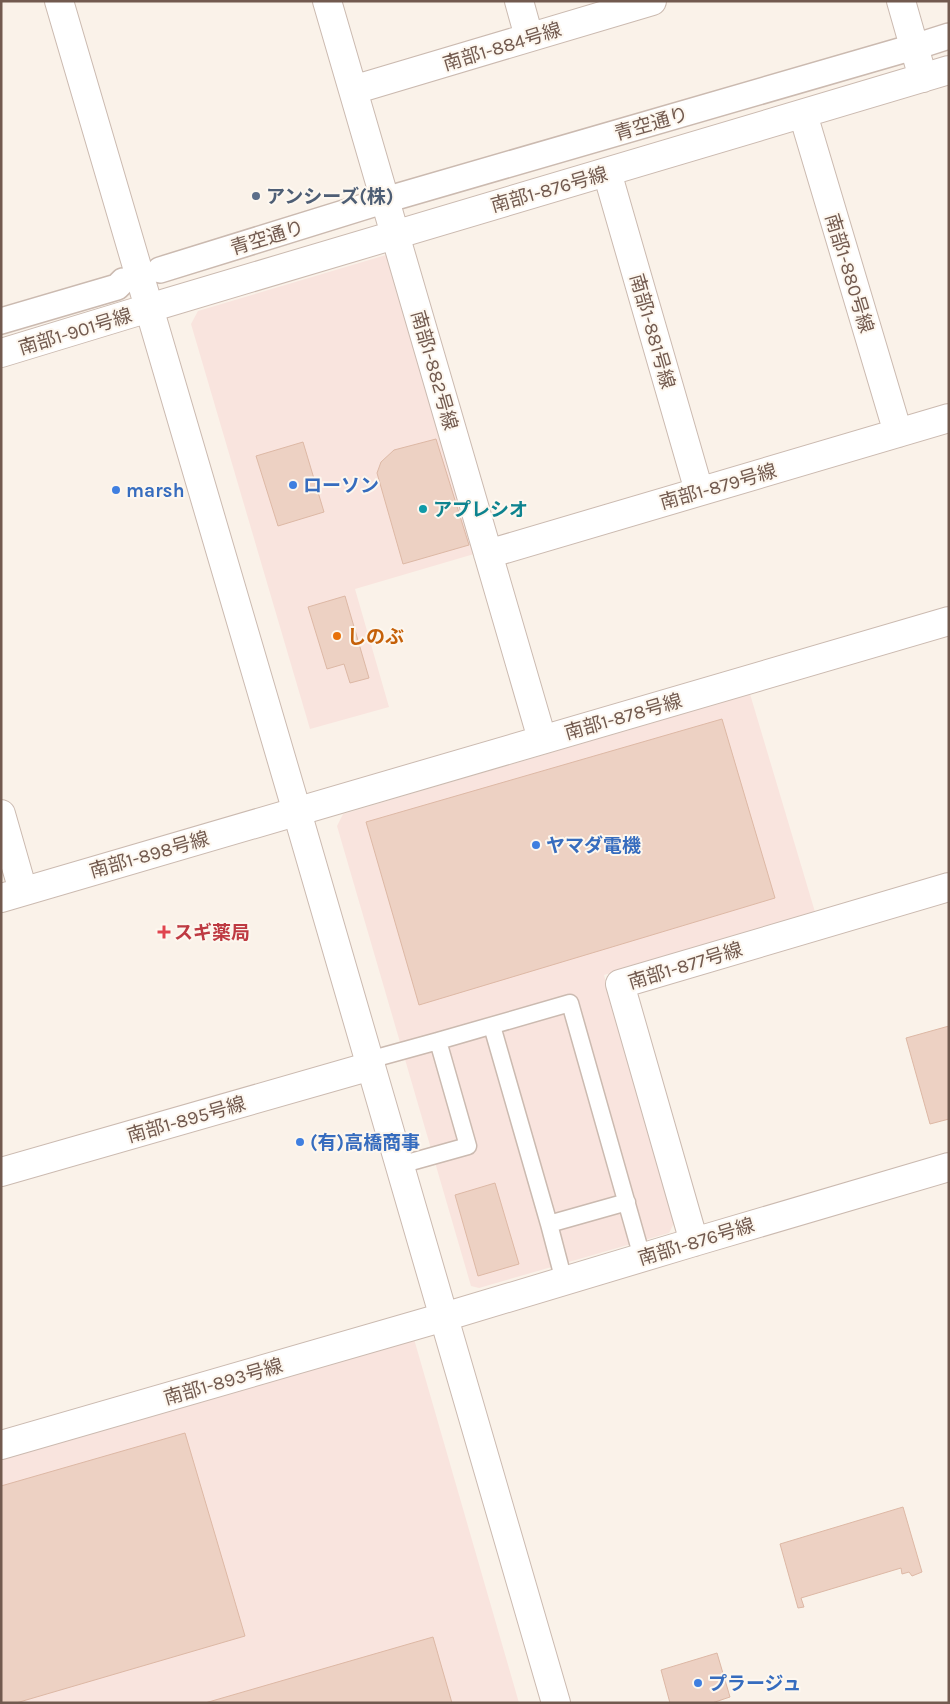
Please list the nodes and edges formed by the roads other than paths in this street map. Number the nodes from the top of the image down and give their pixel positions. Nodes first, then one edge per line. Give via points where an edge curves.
1 (59, 1) edge
2 (327, 1) edge
3 (519, 1) edge
4 (652, 1) edge
5 (901, 1) edge
6 (529, 38) junction
7 (903, 50) dead end
8 (949, 70) edge
9 (923, 78) junction
10 (353, 90) junction
11 (803, 114) junction
12 (607, 172) junction
13 (399, 196) dead end
14 (373, 204) dead end
15 (396, 234) junction
16 (160, 270) dead end
17 (123, 281) dead end
18 (149, 308) junction
19 (1, 322) edge
20 (1, 353) edge
21 (949, 418) edge
22 (898, 433) junction
23 (700, 491) junction
24 (488, 554) junction
25 (949, 621) edge
26 (542, 739) junction
27 (297, 812) junction
28 (1, 814) edge
29 (949, 888) edge
30 (12, 894) edge
31 (492, 1026) junction
32 (438, 1041) junction
33 (370, 1063) junction
34 (400, 1165) junction
35 (949, 1167) edge
36 (1, 1172) edge
37 (627, 1202) junction
38 (549, 1224) junction
39 (694, 1242) junction
40 (642, 1257) junction
41 (564, 1281) junction
42 (444, 1318) junction
43 (1, 1444) edge
44 (556, 1703) edge

1 - 18 street
2 - 10 street, 南部1-882号線
3 - 6 street
4 - 6 street, 南部1-884号線
5 - 9 street
6 - 10 street, 南部1-884号線
7 - 13 street, 青空通り
8 - 9 street, 南部1-876号線
9 - 11 street, 南部1-876号線
10 - 15 street, 南部1-882号線
11 - 12 street, 南部1-876号線
11 - 22 street, 南部1-880号線
12 - 15 street, 南部1-876号線
12 - 23 street, 南部1-881号線
14 - 16 street, 青空通り
15 - 18 street, 南部1-876号線
15 - 24 street, 南部1-882号線
17 - 19 street via 117,287
18 - 20 street, 南部1-901号線
18 - 27 street
21 - 22 street, 南部1-879号線
22 - 23 street, 南部1-879号線
23 - 24 street, 南部1-879号線
24 - 26 street, 南部1-882号線
25 - 26 street, 南部1-878号線
26 - 27 street, 南部1-878号線
27 - 30 street, 南部1-898号線
27 - 33 street
28 - 30 street
29 - 39 street, 南部1-877号線 via 620,984
31 - 32 lane
31 - 37 lane via 570,1003
31 - 38 lane
32 - 33 lane
32 - 34 lane via 468,1146
33 - 34 street
33 - 36 street, 南部1-895号線
34 - 42 street
35 - 39 street, 南部1-876号線
37 - 38 lane
37 - 40 lane
38 - 41 lane
39 - 40 street, 南部1-876号線
40 - 41 street, 南部1-876号線
41 - 42 street, 南部1-876号線
42 - 43 street, 南部1-893号線
42 - 44 street

